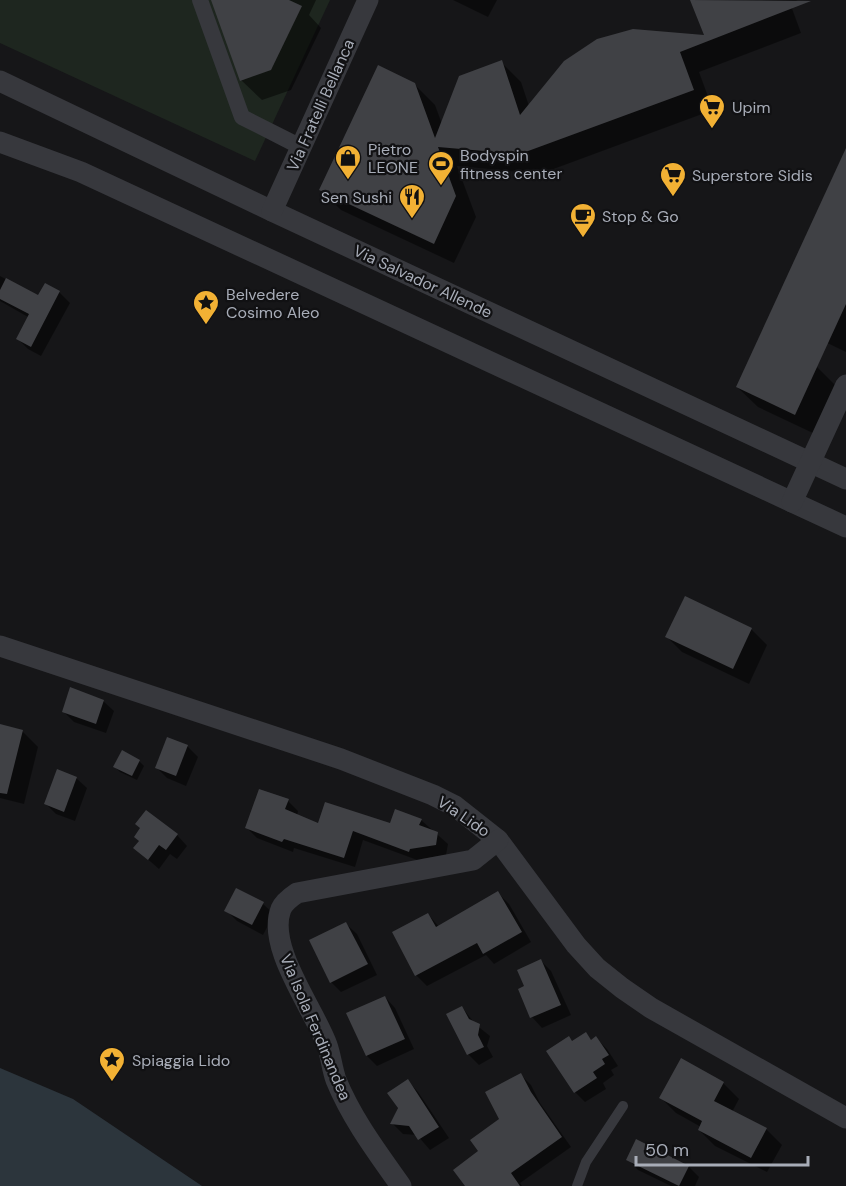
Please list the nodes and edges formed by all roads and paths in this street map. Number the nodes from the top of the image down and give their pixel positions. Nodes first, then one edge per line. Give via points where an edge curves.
1 (200, 0) edge
2 (368, 0) edge
3 (1, 82) edge
4 (0, 142) edge
5 (301, 147) junction
6 (272, 211) junction
7 (846, 385) edge
8 (810, 463) junction
9 (846, 479) edge
10 (792, 502) junction
11 (846, 527) edge
12 (0, 646) edge
13 (498, 840) junction
14 (623, 1106) dead end
15 (846, 1118) edge
16 (401, 1186) edge
17 (577, 1186) edge

1 - 5 street via 242,117
2 - 5 street, Via Fratelli Bellanca
3 - 6 street, Via Salvador Allende
4 - 10 street via 81,172
5 - 6 street, Via Fratelli Bellanca
6 - 8 street, Via Salvador Allende
7 - 8 street
8 - 9 street, Via Salvador Allende
8 - 10 street
10 - 11 street
12 - 13 street, Via Lido via 342,759 455,806
13 - 15 street, Via Lido via 576,945 622,988
13 - 16 street, Via Isola Ferdinandea via 473,860 297,892 282,908 280,940 292,976 327,1045 336,1079 358,1124
14 - 17 lane via 586,1162

